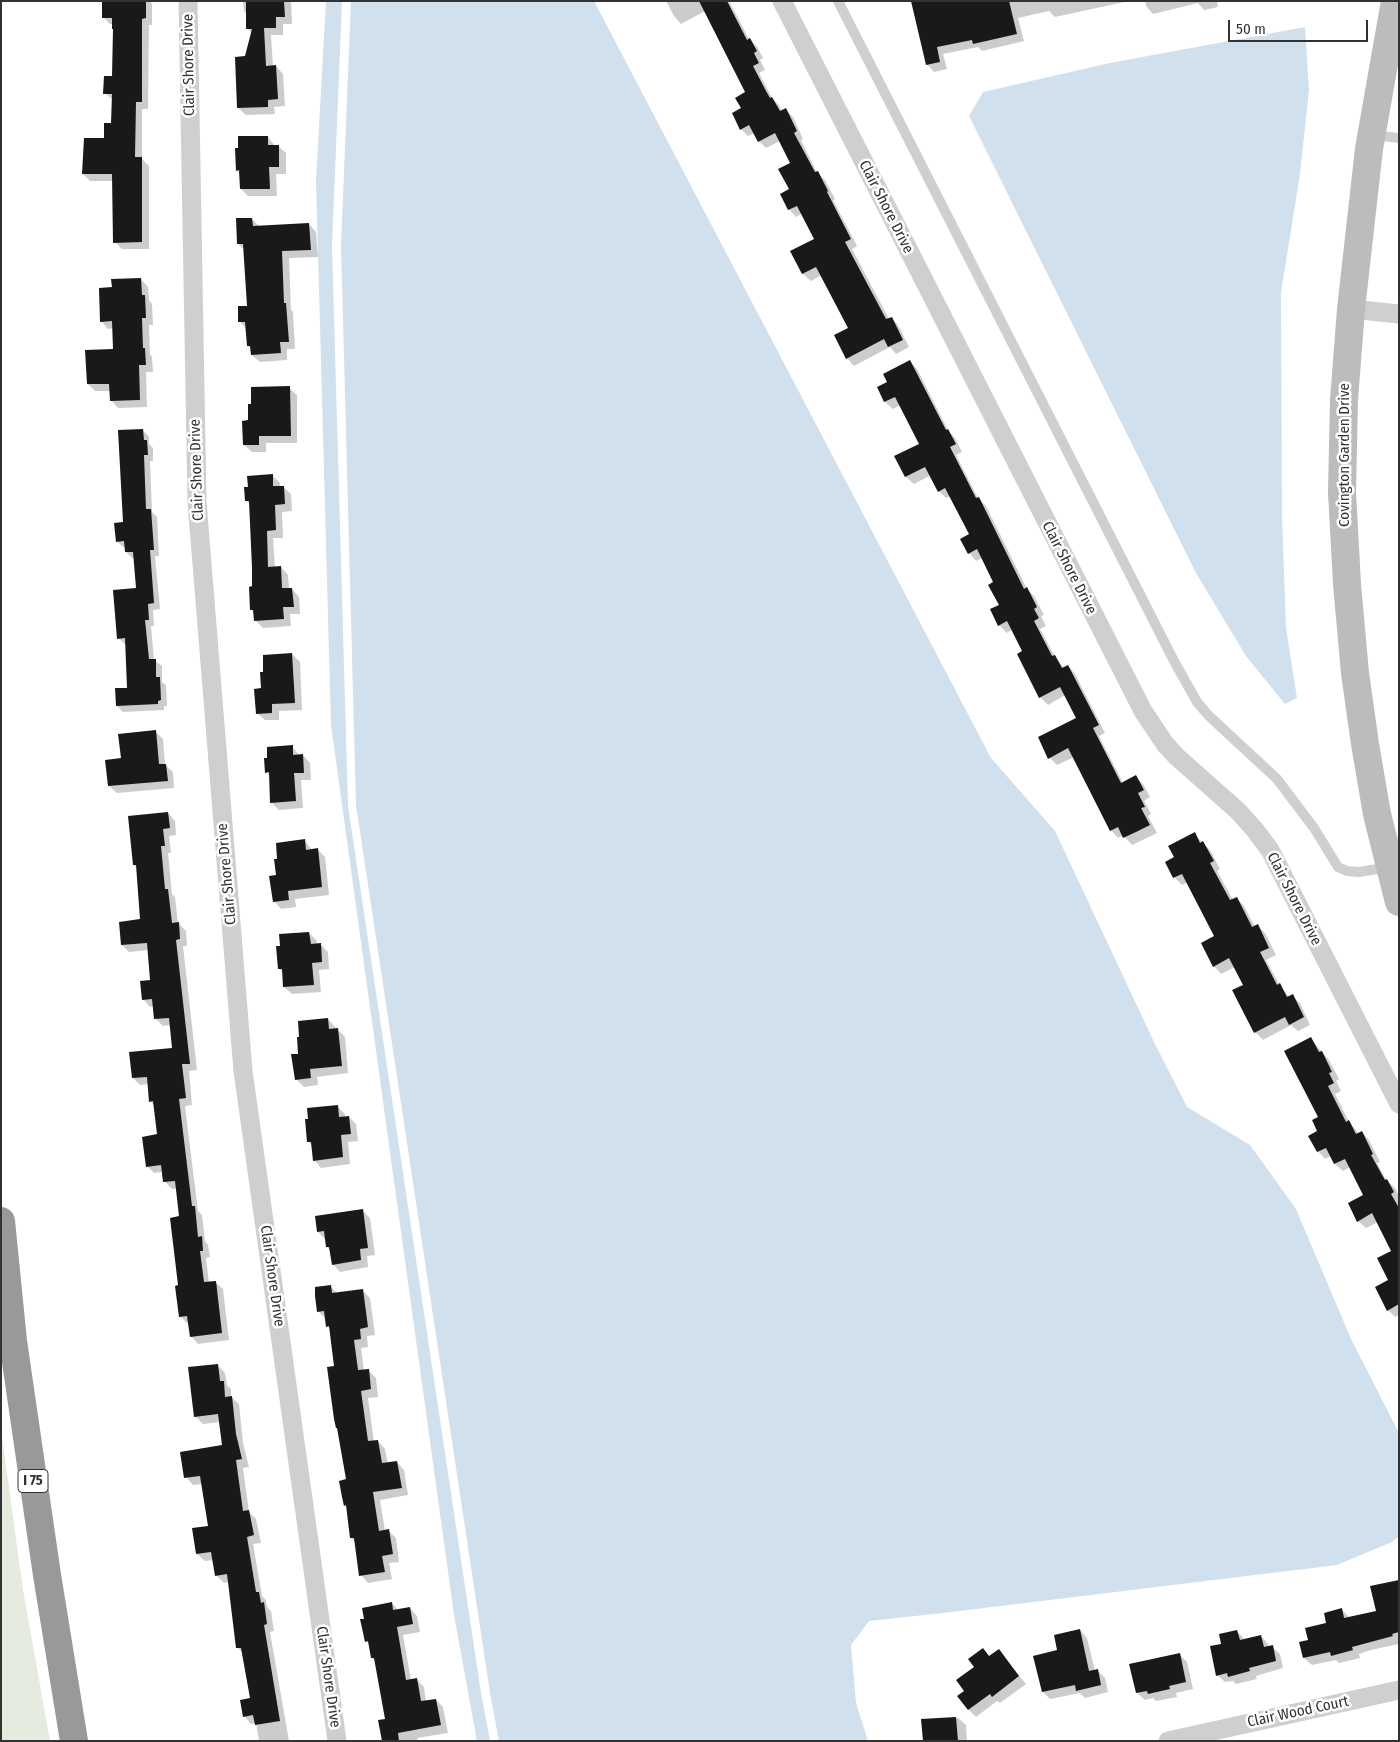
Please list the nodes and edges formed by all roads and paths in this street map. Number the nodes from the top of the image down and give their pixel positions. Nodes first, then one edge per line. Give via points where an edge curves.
1 (188, 1) edge
2 (782, 1) edge
3 (838, 1) edge
4 (1395, 3) edge
5 (1372, 134) junction
6 (1399, 138) edge
7 (1351, 309) junction
8 (1399, 314) edge
9 (1390, 867) junction
10 (1399, 902) edge
11 (1399, 1104) edge
12 (1, 1221) edge
13 (1399, 1690) edge
14 (74, 1741) edge
15 (337, 1741) edge
16 (1168, 1741) edge

1 - 15 street, Clair Shore Drive via 197,502 242,1062
2 - 11 street, Clair Shore Drive via 1136,698 1165,744 1238,812 1270,850
3 - 9 lane via 1197,702 1277,779 1338,867 1360,872
4 - 5 street, Covington Garden Drive
5 - 6 lane
5 - 7 street, Covington Garden Drive
7 - 8 street
7 - 9 street, Covington Garden Drive via 1344,400 1342,492 1347,584 1365,744
9 - 10 street, Covington Garden Drive
12 - 14 highway, I 75 via 13,1341 46,1575
13 - 16 street, Clair Wood Court

